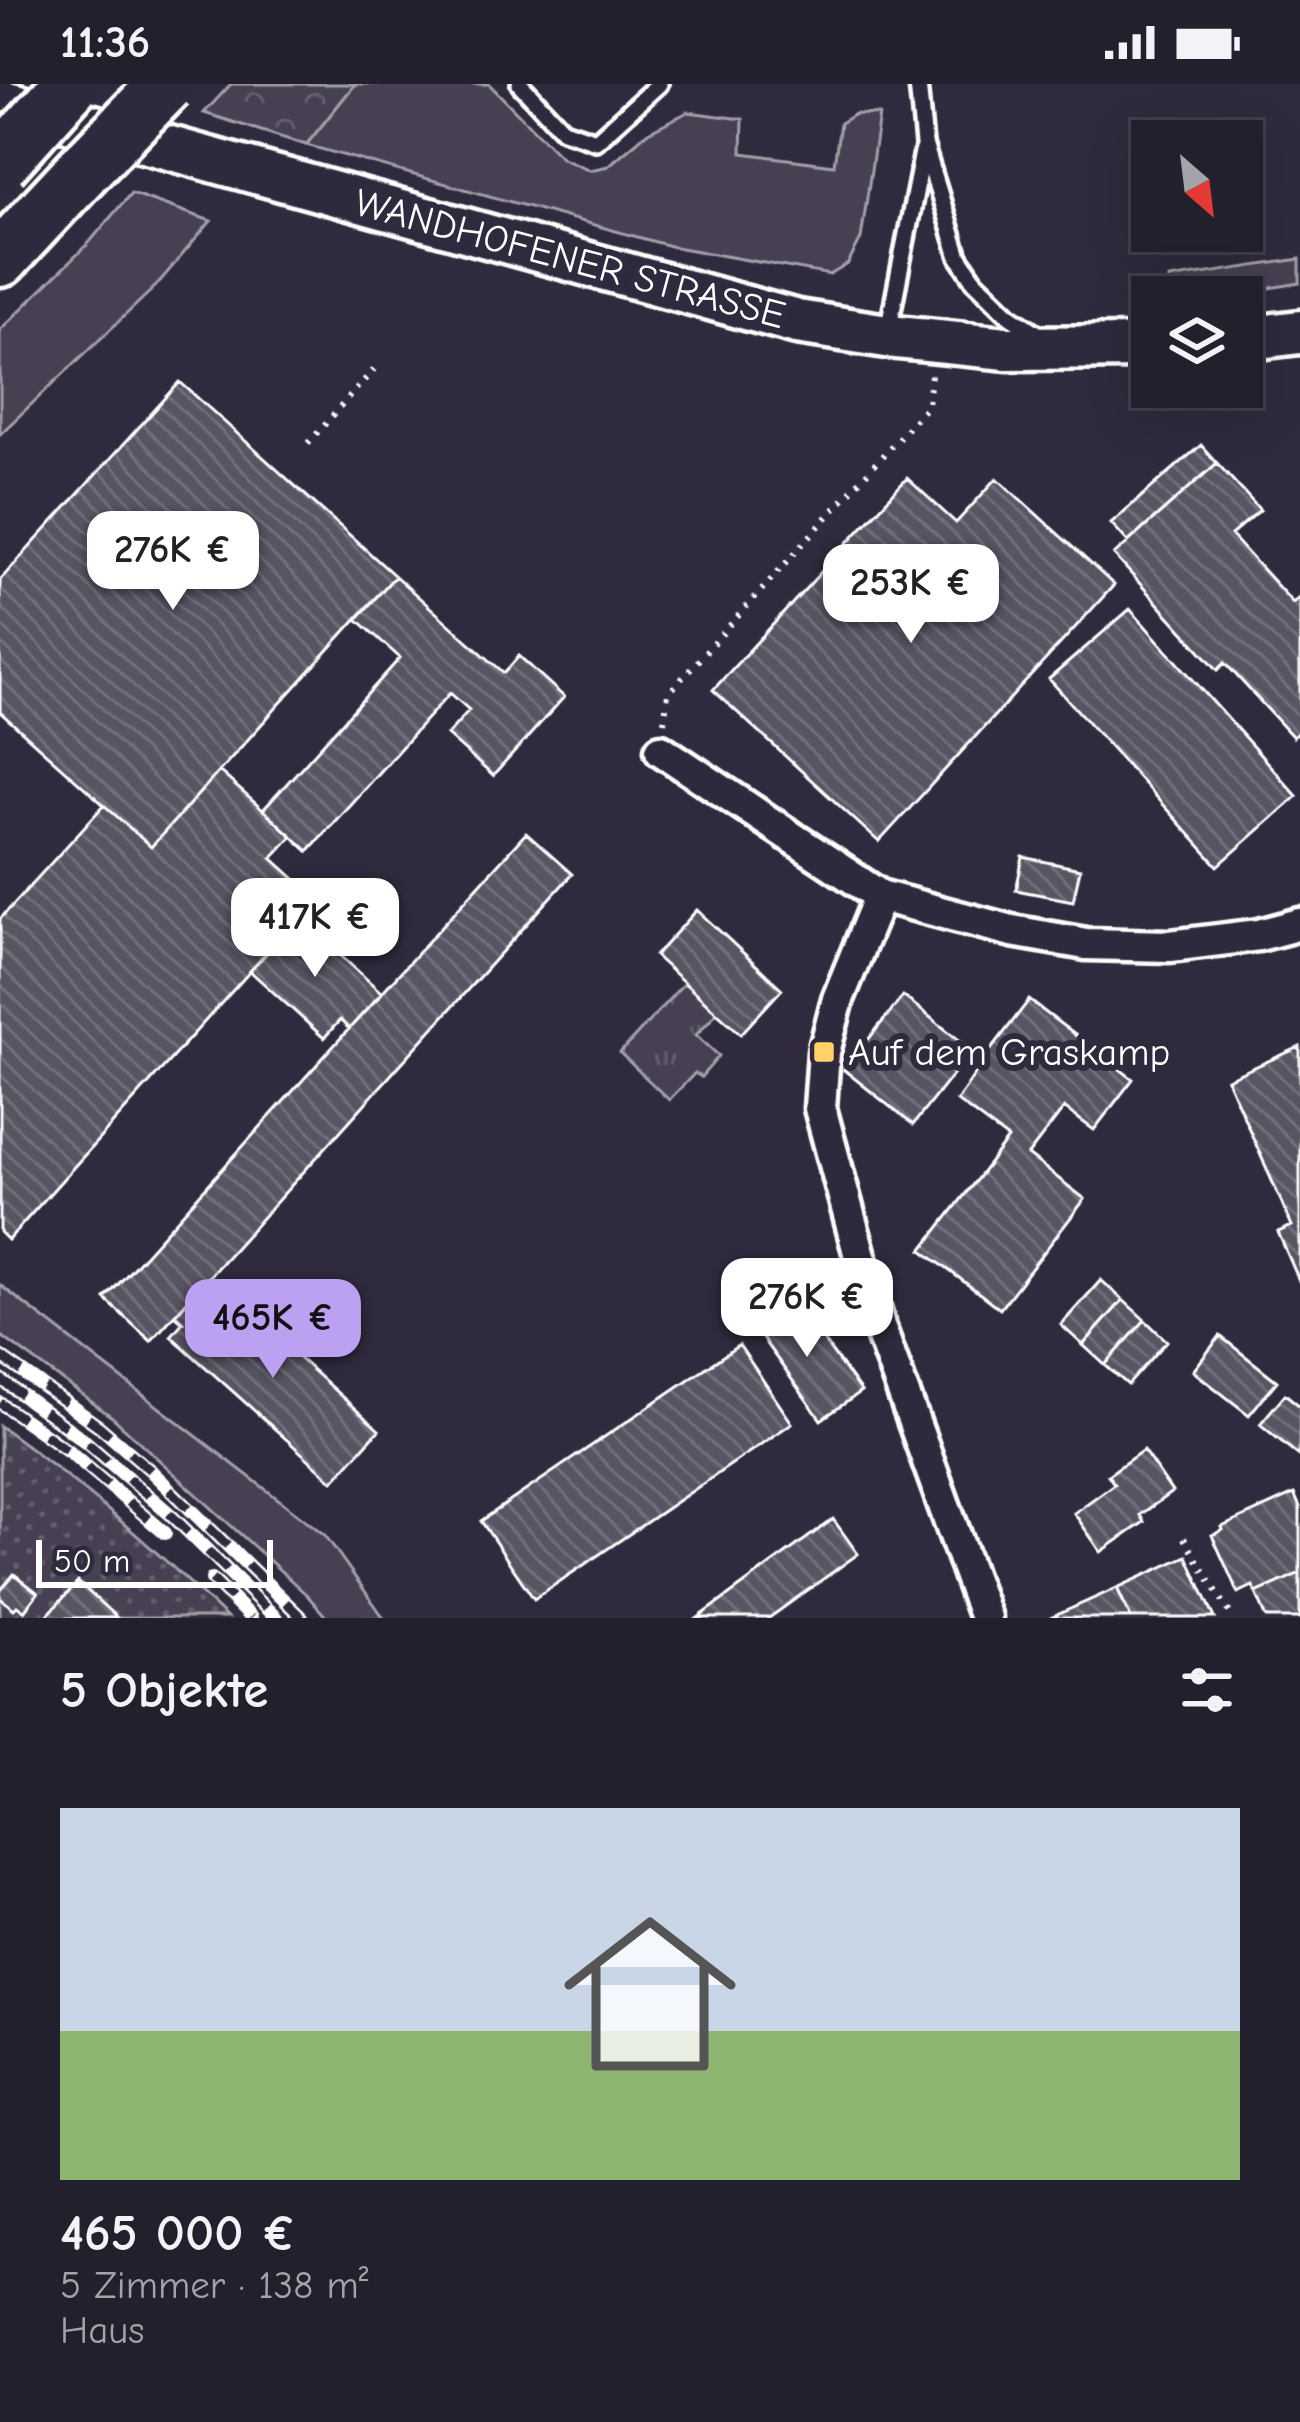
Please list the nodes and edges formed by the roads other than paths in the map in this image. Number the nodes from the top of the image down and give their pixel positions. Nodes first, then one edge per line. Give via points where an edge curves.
1 (71, 84) edge
2 (167, 84) edge
3 (520, 84) edge
4 (659, 84) edge
5 (918, 84) edge
6 (0, 101) edge
7 (924, 145) junction
8 (0, 163) edge
9 (0, 259) edge
10 (1300, 332) edge
11 (887, 336) junction
12 (1263, 336) edge
13 (1131, 348) edge
14 (1061, 350) junction
15 (661, 750) road end
16 (880, 896) junction
17 (1300, 924) edge
18 (985, 1618) edge

1 - 8 highway, bridge
2 - 9 highway, bridge
3 - 4 lane via 563,130 596,141
5 - 7 lane
6 - 11 main road, WANDHOFENER STRASSE via 716,302
7 - 11 lane
7 - 14 lane via 959,257 1011,316
10 - 12 main road
11 - 14 main road, WANDHOFENER STRASSE
13 - 14 main road, WANDHOFENER STRASSE
15 - 16 street
16 - 17 street via 1086,944 1170,946
16 - 18 street via 838,999 820,1108 879,1326

